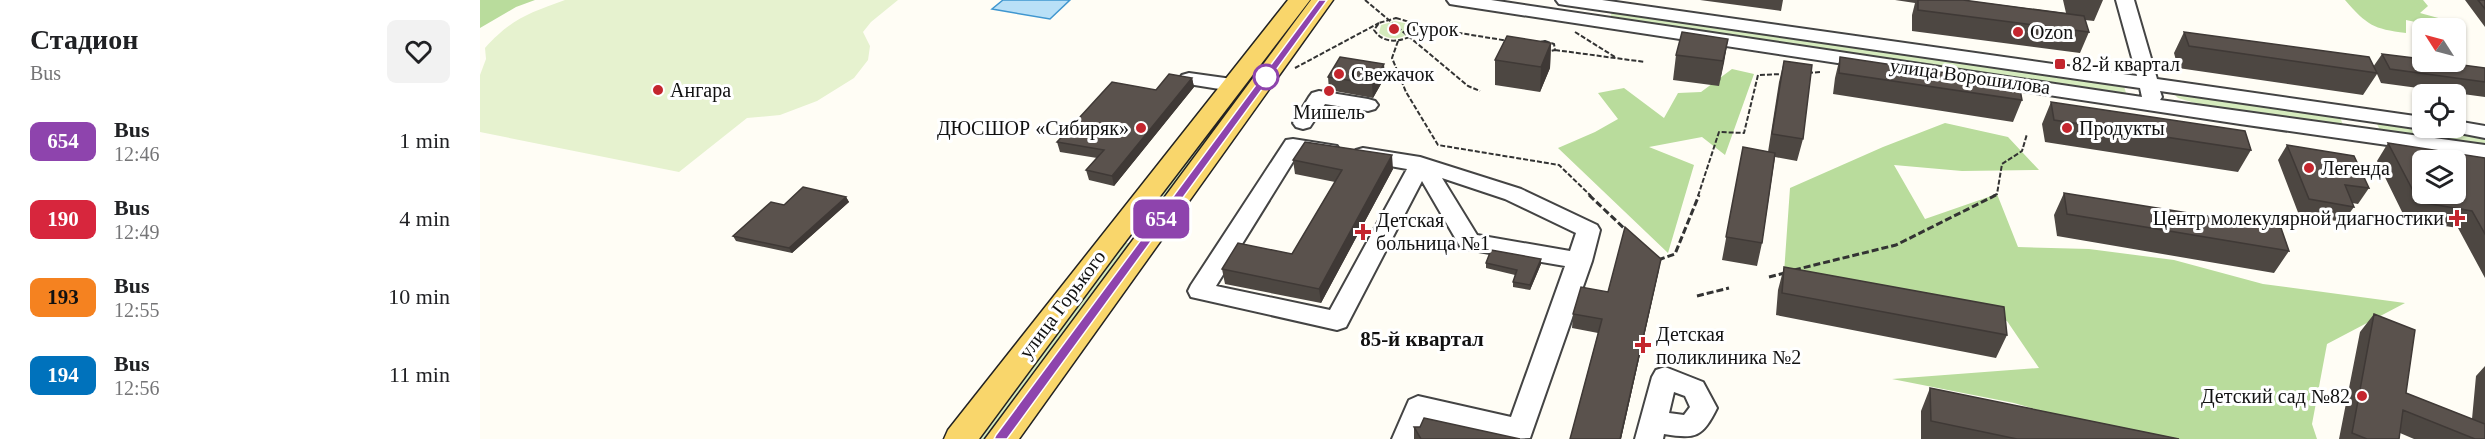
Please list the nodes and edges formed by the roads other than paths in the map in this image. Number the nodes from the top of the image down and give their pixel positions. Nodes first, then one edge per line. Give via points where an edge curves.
1 (1299, 0) edge
2 (1322, 0) edge
3 (1456, 0) edge
4 (1565, 0) edge
5 (2125, 0) edge
6 (1604, 14) junction
7 (1189, 79) edge
8 (2149, 84) junction
9 (1232, 85) junction
10 (2154, 104) junction
11 (1368, 105) dead end
12 (2353, 113) junction
13 (2412, 122) edge
14 (1303, 123) dead end
15 (2466, 129) edge
16 (2485, 132) edge
17 (2366, 135) junction
18 (2485, 152) edge
19 (1420, 164) junction
20 (1109, 243) junction
21 (1138, 250) junction
22 (1580, 261) junction
23 (960, 439) edge
24 (1002, 439) edge
25 (1406, 439) edge

1 - 9 main road, улица Горького
2 - 21 main road, улица Горького
3 - 6 street, улица Ворошилова
4 - 6 street, улица Ворошилова
5 - 8 street
6 - 8 street, улица Ворошилова
6 - 10 street, улица Ворошилова
7 - 9 street
8 - 10 street
8 - 12 street, улица Ворошилова
9 - 20 main road, улица Горького
10 - 17 street, улица Ворошилова
11 - 14 street via 1322,92
12 - 13 street, улица Ворошилова
12 - 17 street
15 - 16 street
17 - 18 street, улица Ворошилова
19 - 19 street via 1293,145 1200,291 1337,321
19 - 22 street via 1469,242
19 - 22 street via 1513,194 1589,230
20 - 21 main road via 1122,236 1137,236 1142,241
20 - 23 main road, улица Горького
21 - 24 main road, улица Горького
22 - 25 street via 1520,430 1418,407

